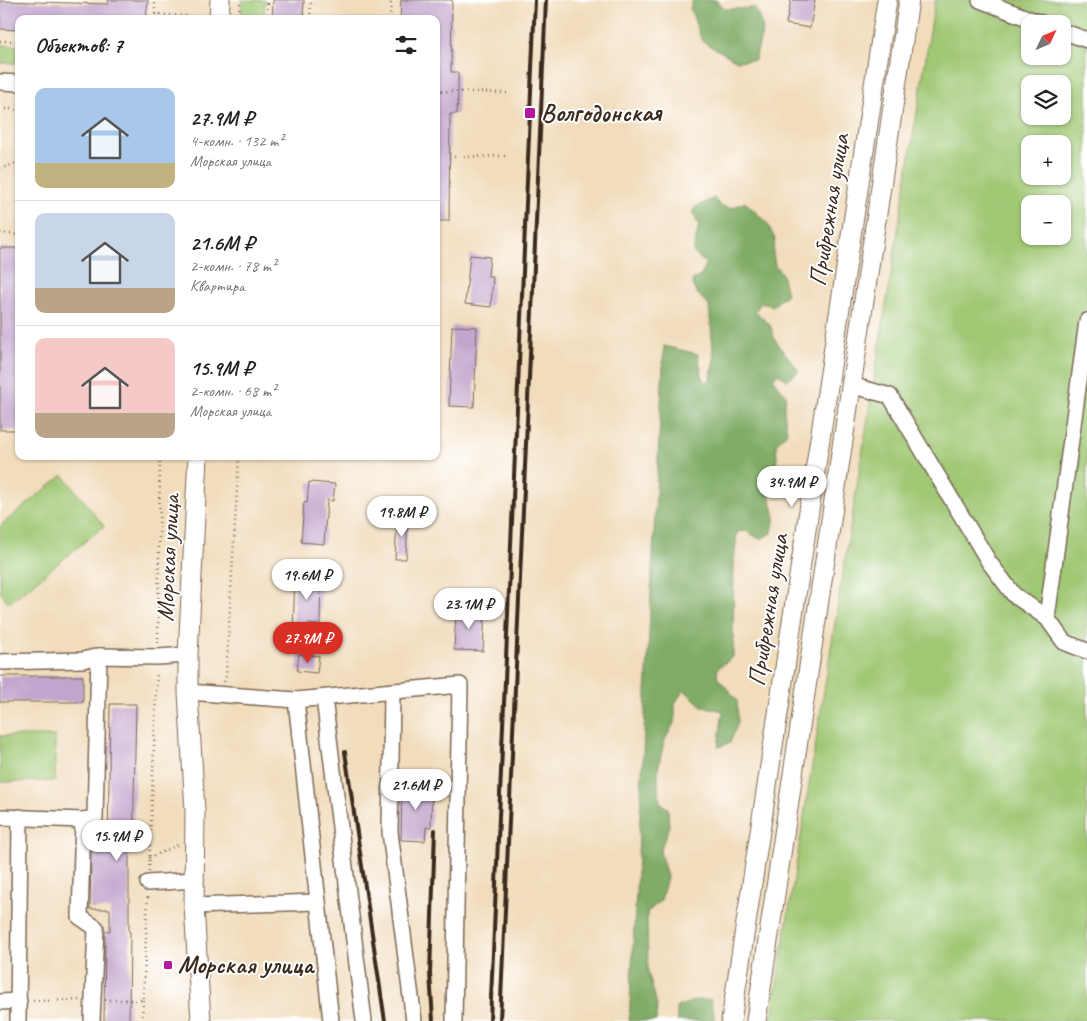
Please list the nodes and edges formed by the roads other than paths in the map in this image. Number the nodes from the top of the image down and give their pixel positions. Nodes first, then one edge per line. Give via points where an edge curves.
1 (220, 0) edge
2 (887, 0) edge
3 (910, 0) edge
4 (980, 0) edge
5 (219, 15) edge
6 (1021, 15) edge
7 (1071, 34) edge
8 (1087, 40) edge
9 (874, 78) junction
10 (0, 82) edge
11 (896, 82) junction
12 (15, 83) edge
13 (1087, 321) edge
14 (851, 385) junction
15 (198, 460) edge
16 (1047, 618) junction
17 (1087, 651) edge
18 (188, 655) junction
19 (99, 656) junction
20 (0, 662) edge
21 (392, 691) junction
22 (188, 692) junction
23 (324, 698) junction
24 (296, 700) junction
25 (0, 817) edge
26 (20, 817) junction
27 (83, 820) junction
28 (194, 880) junction
29 (148, 883) road end
30 (318, 902) junction
31 (194, 906) junction
32 (19, 1001) junction
33 (0, 1002) edge
34 (18, 1021) edge
35 (92, 1021) edge
36 (201, 1021) edge
37 (331, 1021) edge
38 (364, 1021) edge
39 (414, 1021) edge
40 (454, 1021) edge
41 (731, 1021) edge
42 (756, 1021) edge

1 - 5 main road
2 - 9 main road, Прибрежная улица
3 - 11 main road, Прибрежная улица
4 - 6 street
7 - 8 street
9 - 11 street
9 - 41 main road, Прибрежная улица
10 - 12 street
11 - 14 main road, Прибрежная улица
13 - 16 street
14 - 16 street via 890,396 989,562 1014,595
14 - 42 main road, Прибрежная улица
15 - 18 main road, Морская улица
16 - 17 street via 1064,642
18 - 19 street
18 - 22 main road, Морская улица
19 - 20 street via 83,660
19 - 27 street via 94,818
21 - 23 street
21 - 39 street via 390,832
21 - 40 street via 460,685
22 - 24 street
22 - 28 main road, Морская улица via 195,811
23 - 24 street
23 - 38 street
24 - 30 street
25 - 26 street
26 - 27 street
26 - 32 street
27 - 35 street via 80,917 96,928
28 - 29 street
28 - 31 main road, Морская улица
30 - 31 street
30 - 37 street
31 - 36 main road, Морская улица
32 - 33 street
32 - 34 street

